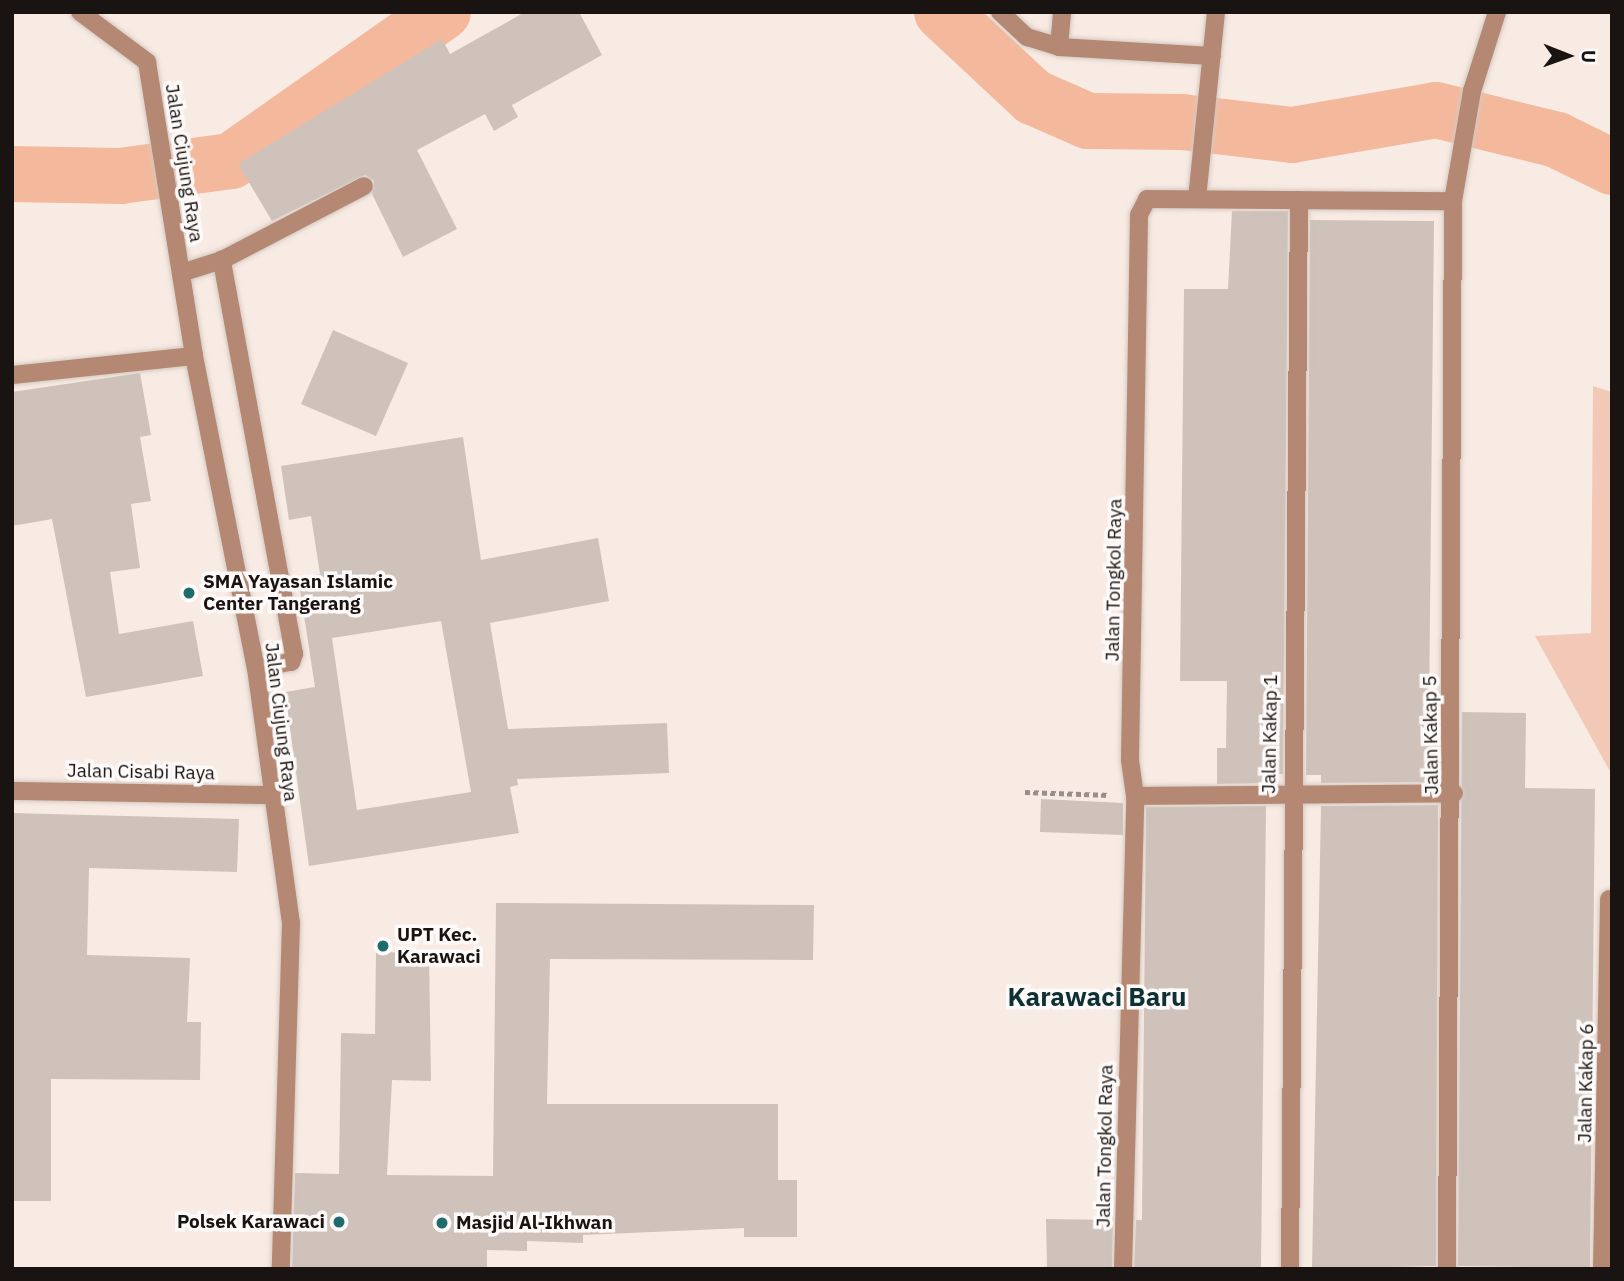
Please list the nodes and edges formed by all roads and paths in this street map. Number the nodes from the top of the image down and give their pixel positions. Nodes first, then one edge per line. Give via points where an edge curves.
1 (80, 12) edge
2 (1000, 12) edge
3 (1062, 12) edge
4 (1216, 12) edge
5 (1497, 12) edge
6 (1059, 47) junction
7 (1212, 56) junction
8 (363, 186) dead end
9 (1197, 199) junction
10 (1299, 200) junction
11 (1453, 201) junction
12 (222, 260) junction
13 (181, 273) junction
14 (194, 356) junction
15 (12, 375) edge
16 (256, 668) junction
17 (12, 791) edge
18 (1025, 792) dead end
19 (1454, 793) junction
20 (268, 795) junction
21 (1289, 795) junction
22 (1135, 796) junction
23 (1609, 899) dead end
24 (1609, 1114) edge
25 (281, 1269) edge
26 (1123, 1269) edge
27 (1290, 1269) edge
28 (1447, 1269) edge
29 (1602, 1269) edge

1 - 13 street, Jalan Ciujung Raya via 145,60
2 - 6 street via 1027,37
3 - 6 street
4 - 7 street
5 - 11 street, Jalan Kakap 5 via 1472,92
6 - 7 street
7 - 9 street
8 - 12 street
9 - 10 street, Jalan Tongkol Raya
9 - 22 street, Jalan Tongkol Raya via 1147,199 1139,215 1130,759
10 - 11 street, Jalan Tongkol Raya
10 - 21 street, Jalan Kakap 1
11 - 19 street, Jalan Kakap 5
12 - 13 street
12 - 16 street via 294,654 291,662
13 - 14 street, Jalan Ciujung Raya
14 - 15 street
14 - 16 street, Jalan Ciujung Raya
16 - 20 street, Jalan Ciujung Raya
17 - 20 street, Jalan Cisabi Raya
18 - 22 path
19 - 21 street
19 - 28 street, Jalan Kakap 5
20 - 25 street, Jalan Ciujung Raya via 290,923
21 - 22 street
21 - 27 street, Jalan Kakap 1
22 - 26 street, Jalan Tongkol Raya
23 - 24 street, Jalan Kakap 6
24 - 29 street, Jalan Kakap 6

